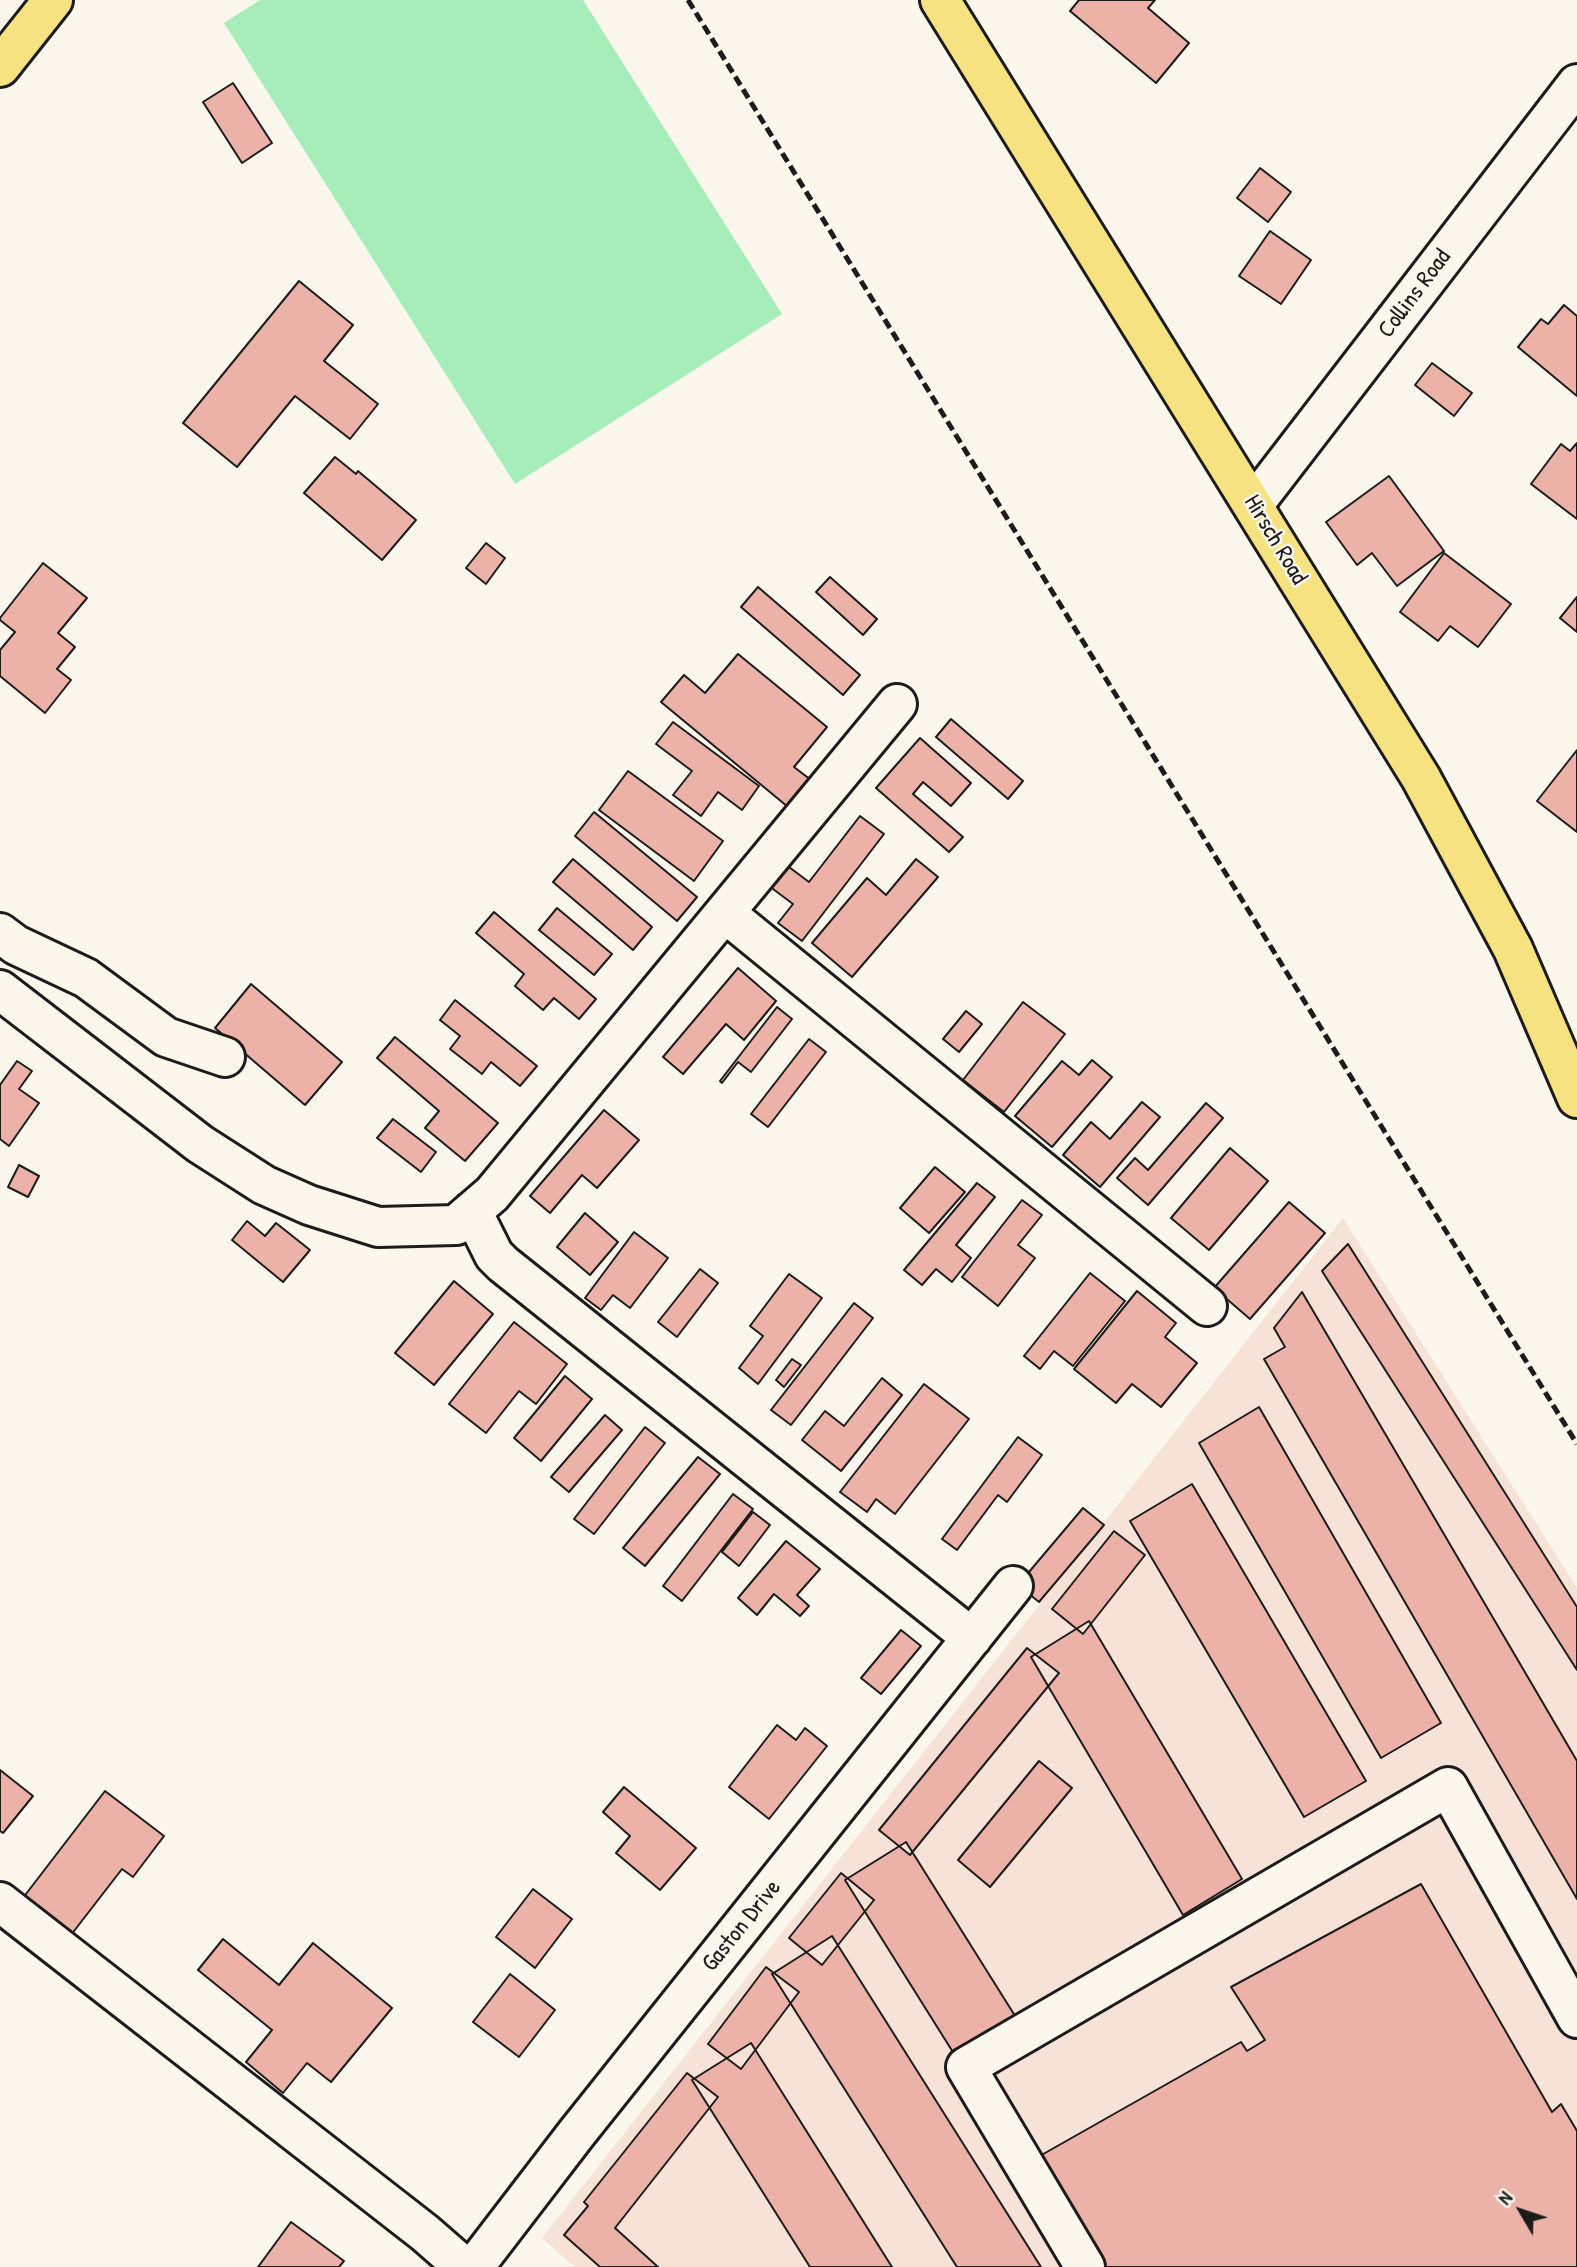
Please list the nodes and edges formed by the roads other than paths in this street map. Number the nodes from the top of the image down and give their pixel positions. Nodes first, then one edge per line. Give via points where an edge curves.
1 (53, 0) edge
2 (940, 0) edge
3 (0, 67) edge
4 (1577, 84) edge
5 (1254, 504) junction
6 (897, 704) dead end
7 (725, 913) junction
8 (0, 933) edge
9 (0, 990) edge
10 (225, 1057) dead end
11 (1577, 1098) edge
12 (472, 1211) junction
13 (1207, 1306) dead end
14 (1013, 1586) dead end
15 (972, 1639) junction
16 (0, 1902) edge
17 (1577, 2018) edge
18 (464, 2267) edge
19 (474, 2267) edge
20 (1085, 2267) edge

1 - 3 main road
2 - 5 main road, Hirsch Road
4 - 5 street, Collins Road
5 - 11 main road, Hirsch Road via 1421,778 1513,949
6 - 7 street
7 - 12 street via 492,1194
7 - 13 street
8 - 10 street via 86,978 166,1037
9 - 12 street via 200,1144 264,1185 378,1227 456,1226
12 - 15 street via 503,1264
14 - 15 street, Gaston Drive
15 - 19 street, Gaston Drive
16 - 18 street
17 - 20 street via 1448,1787 966,2067

